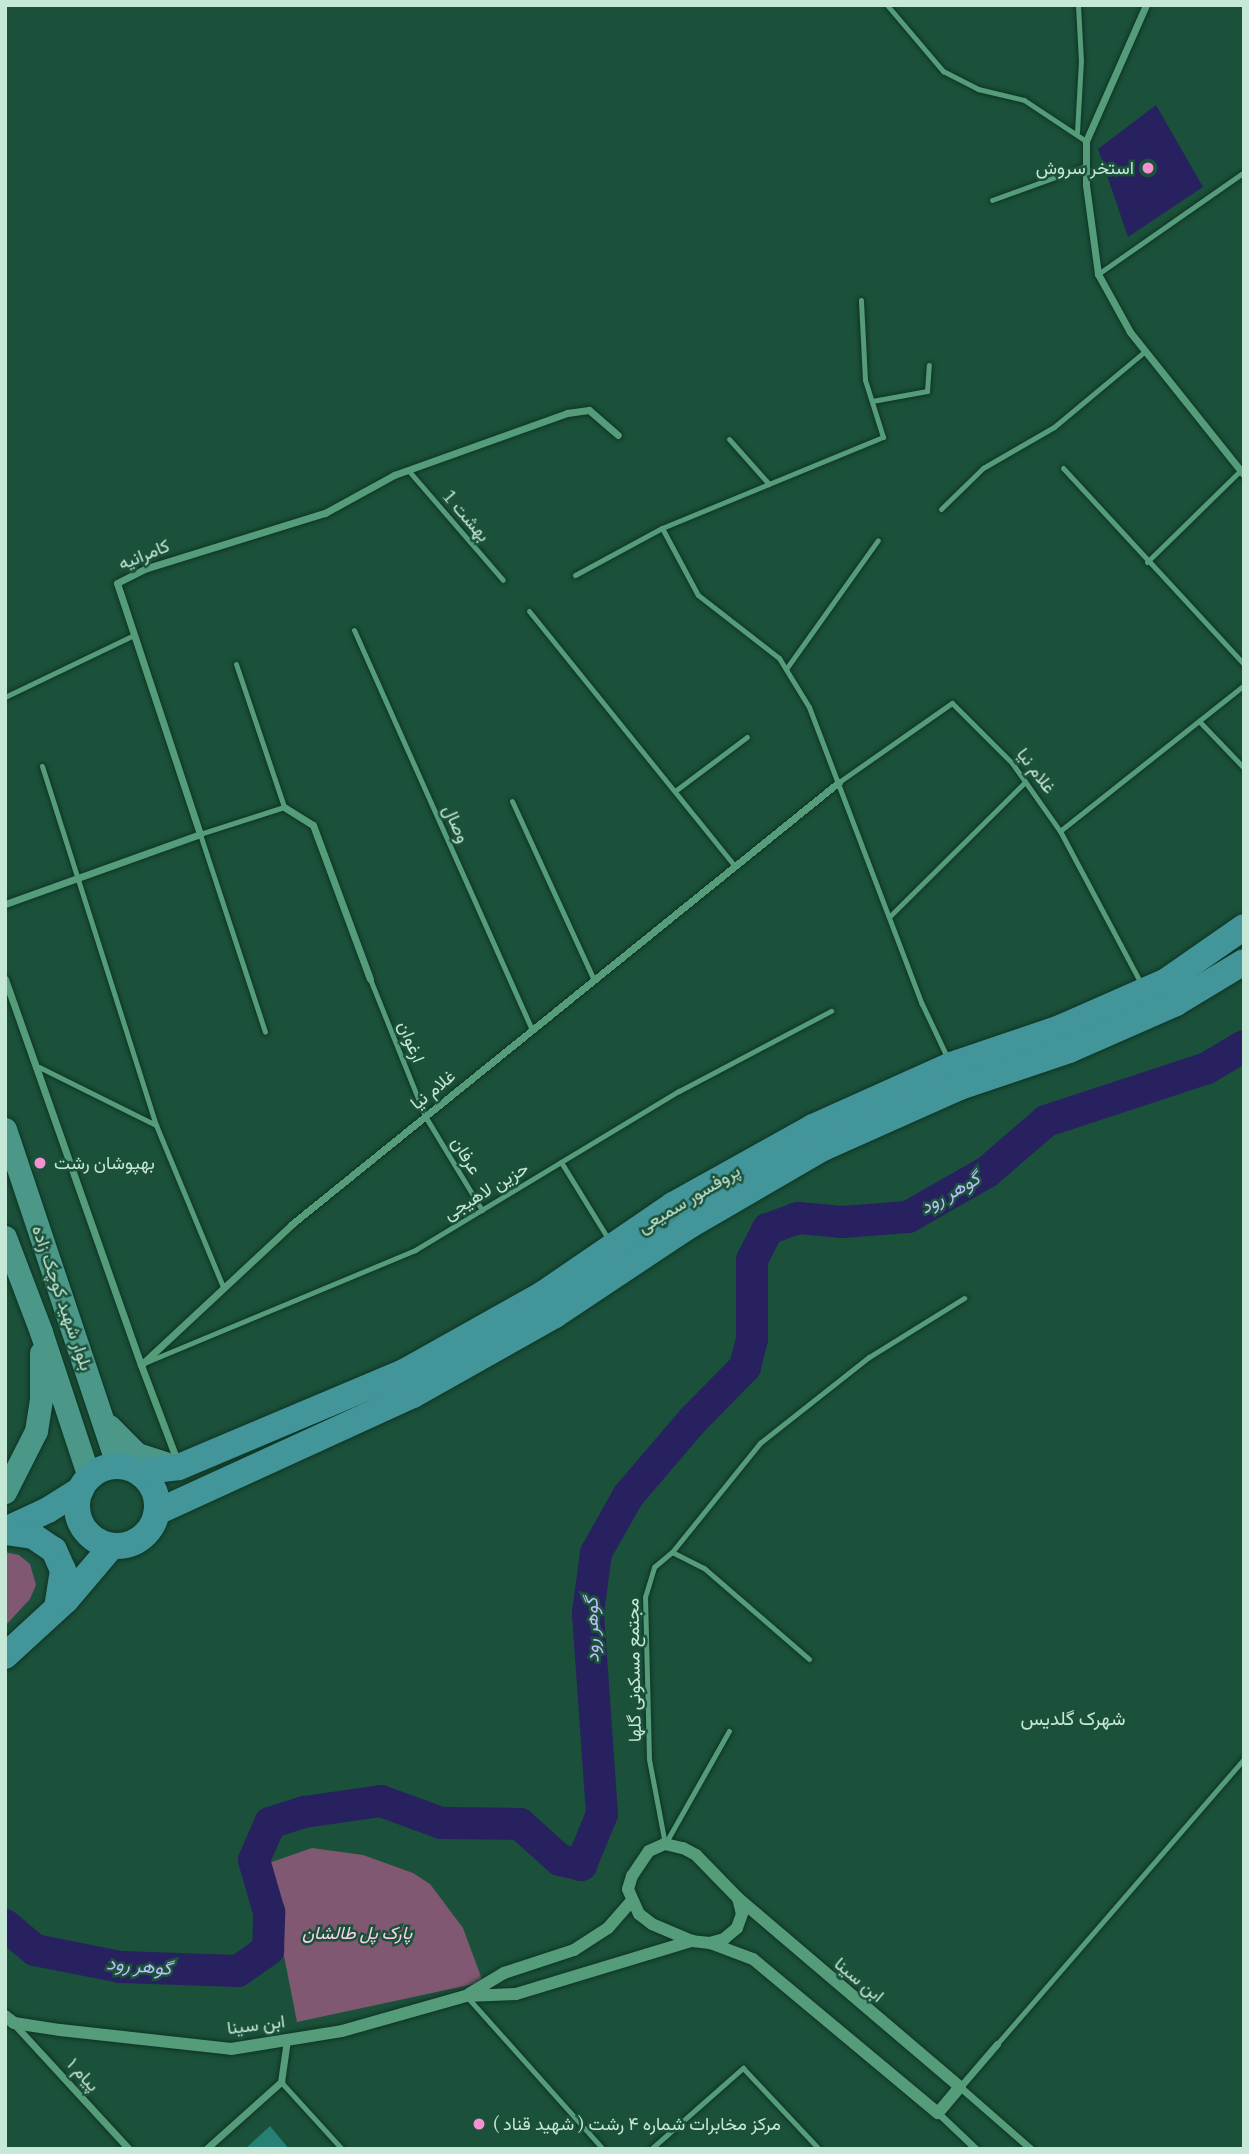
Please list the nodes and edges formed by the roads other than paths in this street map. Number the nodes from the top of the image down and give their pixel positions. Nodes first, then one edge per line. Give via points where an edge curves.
1 (887, 5) edge
2 (1078, 5) edge
3 (1146, 5) edge
4 (1077, 132) junction
5 (1086, 141) junction
6 (1086, 166) junction
7 (1244, 172) edge
8 (992, 200) dead end
9 (1098, 274) junction
10 (861, 300) dead end
11 (1144, 352) junction
12 (929, 365) dead end
13 (872, 401) junction
14 (618, 435) dead end
15 (729, 439) dead end
16 (1063, 468) dead end
17 (408, 470) junction
18 (1242, 473) edge
19 (769, 484) junction
20 (941, 509) dead end
21 (662, 528) junction
22 (878, 540) dead end
23 (1147, 562) junction
24 (575, 575) dead end
25 (503, 580) dead end
26 (528, 611) dead end
27 (354, 630) dead end
28 (134, 635) junction
29 (236, 664) dead end
30 (1244, 664) edge
31 (786, 669) junction
32 (1244, 685) edge
33 (5, 697) edge
34 (1199, 721) junction
35 (747, 737) dead end
36 (42, 765) dead end
37 (1244, 768) edge
38 (839, 782) junction
39 (1025, 782) junction
40 (675, 791) junction
41 (512, 801) dead end
42 (284, 807) junction
43 (1060, 831) junction
44 (200, 834) junction
45 (735, 866) junction
46 (77, 879) junction
47 (5, 904) edge
48 (889, 917) junction
49 (1244, 928) edge
50 (1244, 962) edge
51 (5, 979) edge
52 (370, 979) joint
53 (594, 980) junction
54 (1146, 991) junction
55 (831, 1011) dead end
56 (532, 1030) junction
57 (265, 1032) dead end
58 (951, 1065) junction
59 (39, 1067) junction
60 (425, 1116) junction
61 (156, 1125) junction
62 (5, 1129) edge
63 (561, 1162) junction
64 (482, 1210) junction
65 (5, 1237) edge
66 (613, 1246) junction
67 (223, 1287) junction
68 (964, 1298) dead end
69 (41, 1332) junction
70 (141, 1365) junction
71 (102, 1419) junction
72 (179, 1467) junction
73 (128, 1469) junction
74 (85, 1483) junction
75 (5, 1492) edge
76 (157, 1512) junction
77 (5, 1531) edge
78 (112, 1546) junction
79 (672, 1552) junction
80 (57, 1608) junction
81 (5, 1656) edge
82 (809, 1659) dead end
83 (729, 1731) dead end
84 (1244, 1759) edge
85 (664, 1844) junction
86 (738, 1898) junction
87 (631, 1902) junction
88 (692, 1941) junction
89 (710, 1943) junction
90 (466, 1996) junction
91 (10, 2020) edge
92 (287, 2040) junction
93 (997, 2044) joint
94 (281, 2082) junction
95 (960, 2087) junction
96 (938, 2113) junction
97 (129, 2149) edge
98 (206, 2149) edge
99 (342, 2149) edge
100 (603, 2149) edge
101 (651, 2149) edge
102 (819, 2149) edge
103 (976, 2149) edge
104 (1031, 2149) edge

1 - 4 lane via 943,71 978,89 1024,100
2 - 4 lane
3 - 5 street
4 - 5 lane
5 - 6 street
6 - 8 lane
6 - 9 street
7 - 9 lane
9 - 11 street
10 - 13 lane via 865,380
11 - 18 street
11 - 20 lane via 1054,427 983,468
12 - 13 lane via 927,391
13 - 19 lane via 883,437
14 - 17 street, کامرانیه via 589,410 567,413
15 - 19 lane
16 - 23 lane
17 - 25 lane, بهشت 1
17 - 28 street, کامرانیه via 326,513 147,568 117,583
18 - 23 lane
19 - 21 lane
21 - 24 lane
21 - 31 lane via 698,595 779,658
22 - 31 lane
23 - 30 lane
26 - 40 lane
27 - 56 lane, وصال
28 - 33 lane
28 - 44 street, کامرانیه
29 - 42 lane
31 - 38 lane via 809,707
32 - 34 lane
34 - 37 lane
34 - 43 lane
35 - 40 lane
36 - 46 lane
38 - 39 lane, غلام نیا via 952,703
38 - 45 street, غلام نیا
38 - 48 lane
39 - 43 lane, غلام نیا
39 - 48 lane
40 - 45 lane
41 - 53 lane
42 - 44 lane
42 - 52 street via 313,825
43 - 54 lane, غلام نیا
44 - 46 street
44 - 57 lane
45 - 53 street, غلام نیا
46 - 47 street
46 - 61 lane
48 - 58 lane
49 - 54 main road, پروفسور سمیعی
50 - 76 main road, پروفسور سمیعی via 1176,1003 1069,1051 960,1087 823,1148 687,1227 555,1315 414,1395
51 - 59 street
52 - 60 lane, ارغوان
53 - 56 street, غلام نیا
54 - 58 main road, پروفسور سمیعی via 1060,1028
55 - 63 lane, حزین لاهیجی via 679,1091
56 - 60 street, غلام نیا
58 - 66 main road, پروفسور سمیعی via 813,1127 673,1205
59 - 61 lane
59 - 70 street
60 - 64 lane, عرفان
60 - 67 street, غلام نیا via 292,1224
61 - 67 lane
62 - 71 main road, بلوار شهید کوچک زاده
63 - 64 lane, حزین لاهیجی
63 - 66 lane
64 - 70 lane, حزین لاهیجی via 415,1250
65 - 69 main road, بلوار شهید کوچک زاده
66 - 72 main road, پروفسور سمیعی via 543,1294 404,1373
67 - 70 street, غلام نیا
68 - 79 lane, مجتمع مسکونی گلها via 869,1357 760,1443
69 - 74 main road, بلوار شهید کوچک زاده
69 - 75 main road via 36,1431
70 - 72 street
71 - 72 main road via 137,1454
71 - 73 main road, بلوار شهید کوچک زاده
72 - 73 main road, پروفسور سمیعی
73 - 74 main road via 103,1469
73 - 76 main road via 153,1489
74 - 77 main road via 48,1510
74 - 78 main road via 78,1511 86,1532
76 - 78 main road via 141,1538
77 - 80 main road via 33,1536 54,1550 62,1570
78 - 80 main road
79 - 82 lane via 704,1568
79 - 85 lane, مجتمع مسکونی گلها via 654,1567 645,1597 649,1759
80 - 81 main road
83 - 85 lane
84 - 93 lane
85 - 86 street via 696,1855
85 - 87 street via 649,1851 638,1864 628,1889
86 - 89 street via 742,1914 737,1928
86 - 95 street, ابن سینا
87 - 88 street via 652,1924
87 - 90 street, ابن سینا via 608,1928 574,1950 505,1973
88 - 89 street
88 - 90 street, ابن سینا via 516,1994
89 - 96 street via 753,1959
90 - 92 street, ابن سینا via 342,2031
90 - 100 lane
91 - 92 street, ابن سینا via 231,2049
91 - 97 street, پیام ۱
92 - 94 street
93 - 95 street
94 - 98 street
94 - 99 lane
95 - 96 street
95 - 104 street
96 - 103 street
101 - 102 lane via 743,2068

